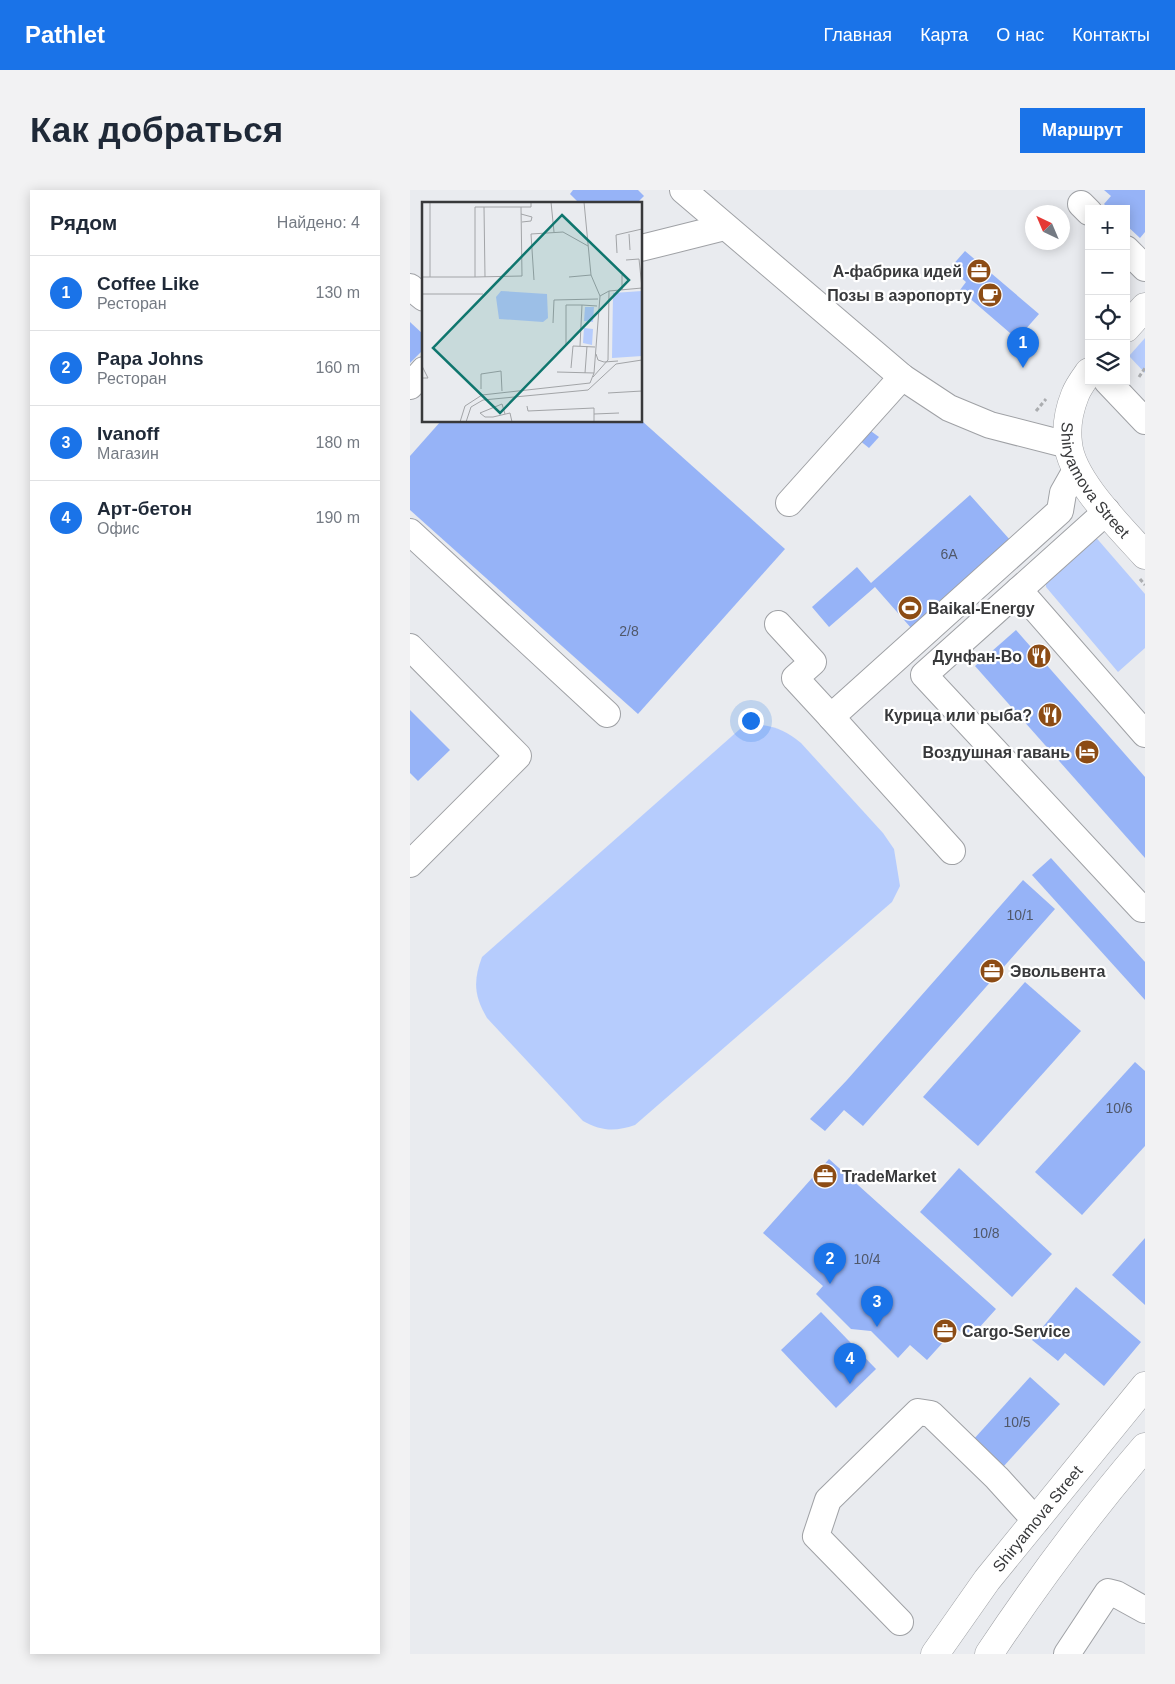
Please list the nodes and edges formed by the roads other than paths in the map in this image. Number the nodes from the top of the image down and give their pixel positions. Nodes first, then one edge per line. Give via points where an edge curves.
1 (683, 190) edge
2 (726, 227) junction
3 (642, 248) edge
4 (1127, 250) edge
5 (1145, 268) edge
6 (410, 287) edge
7 (422, 296) edge
8 (1145, 307) edge
9 (1130, 324) edge
10 (422, 372) edge
11 (902, 377) junction
12 (1085, 378) edge
13 (1111, 385) edge
14 (410, 386) edge
15 (1145, 421) edge
16 (1072, 457) junction
17 (789, 503) dead end
18 (1107, 511) junction
19 (410, 532) edge
20 (1145, 555) edge
21 (1020, 590) junction
22 (778, 624) dead end
23 (410, 647) edge
24 (607, 714) dead end
25 (831, 717) junction
26 (1145, 734) edge
27 (952, 852) dead end
28 (410, 864) edge
29 (1142, 909) dead end
30 (1145, 1386) edge
31 (1145, 1447) edge
32 (1036, 1521) junction
33 (1145, 1610) edge
34 (900, 1622) dead end
35 (935, 1654) edge
36 (989, 1654) edge
37 (1067, 1654) edge

1 - 2 lane
2 - 3 lane
2 - 11 lane
4 - 5 lane
6 - 7 lane
8 - 9 main road
10 - 14 lane
11 - 16 lane via 949,408
11 - 17 lane
12 - 16 main road, Shiryamova Street via 1076,393 1068,421
13 - 15 lane
16 - 18 main road, Shiryamova Street
16 - 25 lane via 1060,511
18 - 20 main road, Shiryamova Street
18 - 21 lane
19 - 24 lane
21 - 26 lane
21 - 29 lane via 924,675
22 - 25 lane via 813,662 795,678
23 - 28 lane via 518,756
25 - 27 lane
30 - 32 main road, Shiryamova Street
31 - 36 main road via 1079,1527
32 - 34 lane via 931,1414 918,1412 828,1500 816,1536
32 - 35 main road, Shiryamova Street via 987,1580
33 - 37 lane via 1108,1592

